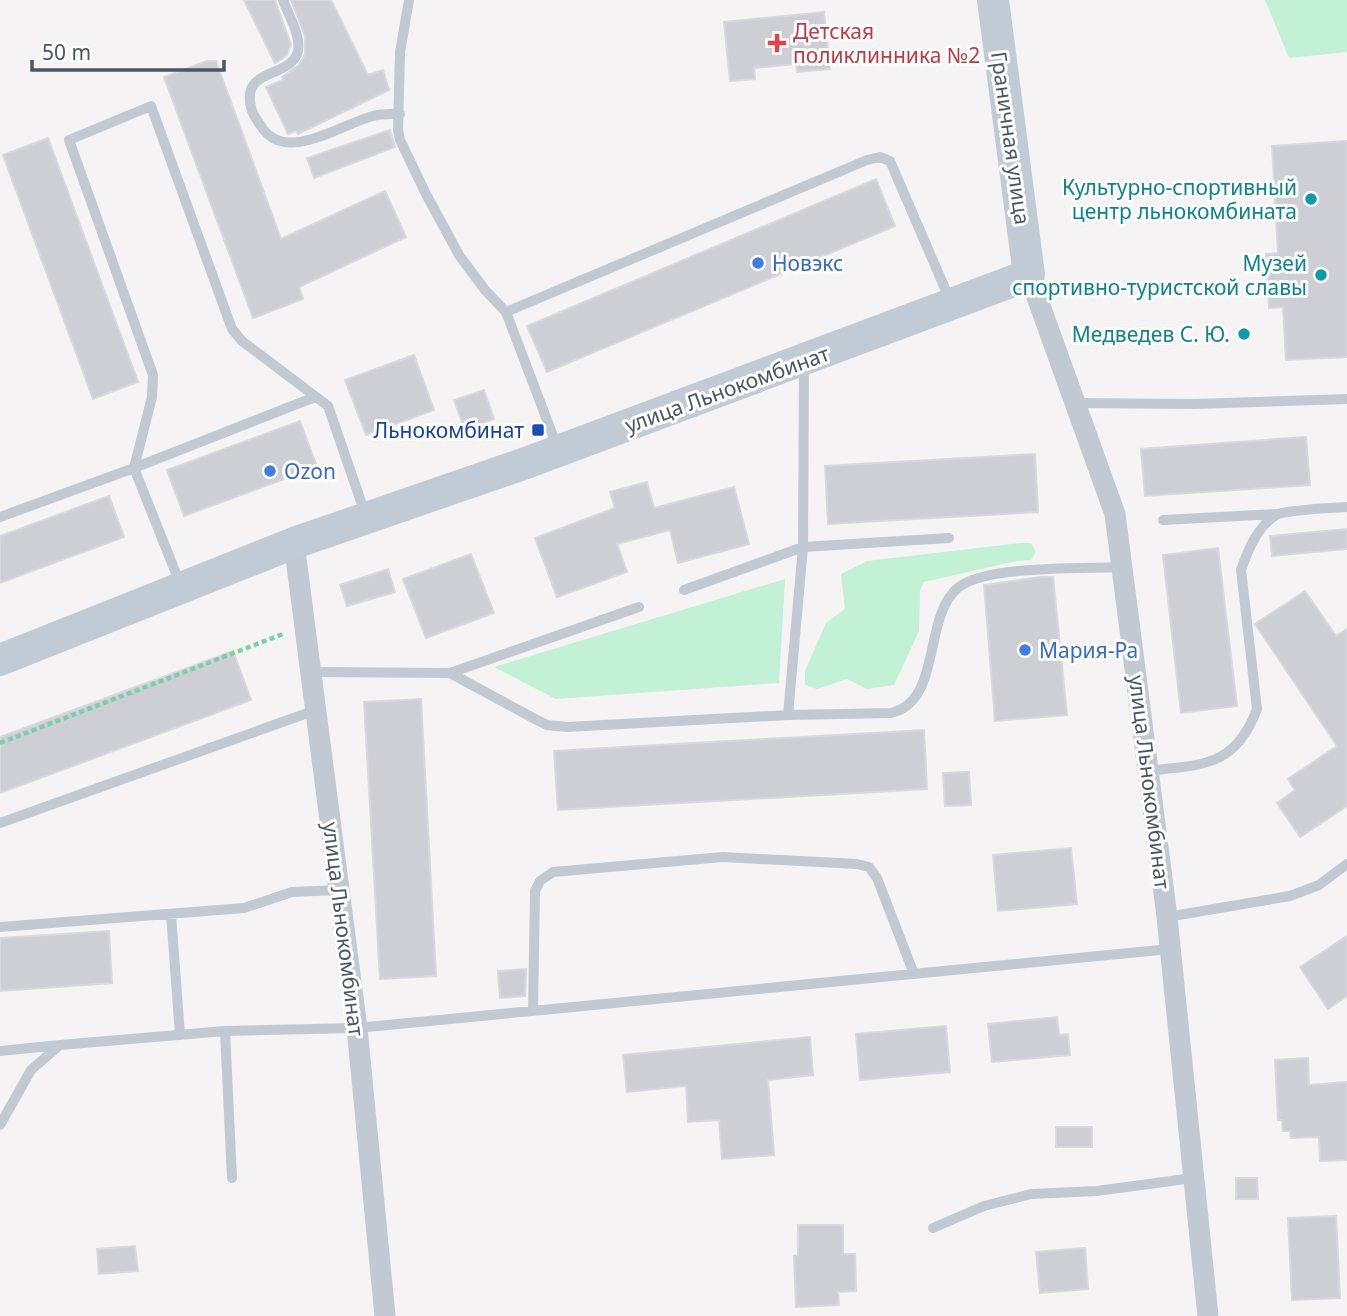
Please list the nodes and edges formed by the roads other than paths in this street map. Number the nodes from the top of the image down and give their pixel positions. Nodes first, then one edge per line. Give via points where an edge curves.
1 (283, 0) edge
2 (409, 0) edge
3 (993, 0) edge
4 (400, 114) junction
5 (1029, 275) junction
6 (951, 304) junction
7 (506, 312) junction
8 (804, 360) junction
9 (315, 397) junction
10 (1347, 399) edge
11 (1076, 403) junction
12 (559, 452) junction
13 (134, 468) junction
14 (1347, 507) edge
15 (1278, 514) junction
16 (0, 517) edge
17 (367, 518) junction
18 (1163, 520) dead end
19 (949, 538) dead end
20 (294, 543) junction
21 (803, 547) junction
22 (1122, 567) junction
23 (182, 589) junction
24 (684, 590) dead end
25 (639, 607) dead end
26 (0, 660) edge
27 (311, 672) junction
28 (450, 673) junction
29 (316, 710) junction
30 (788, 715) junction
31 (1148, 771) junction
32 (0, 823) edge
33 (1347, 864) edge
34 (339, 890) junction
35 (171, 914) junction
36 (1167, 917) junction
37 (0, 927) edge
38 (1170, 949) junction
39 (914, 974) junction
40 (533, 1010) junction
41 (357, 1028) junction
42 (225, 1031) junction
43 (180, 1035) junction
44 (60, 1045) junction
45 (0, 1051) edge
46 (0, 1125) edge
47 (232, 1178) dead end
48 (1194, 1178) junction
49 (933, 1228) dead end
50 (385, 1316) edge
51 (1208, 1316) edge

1 - 4 lane via 298,49 290,63 251,87 250,104 264,132 274,140 309,141 374,115
2 - 4 lane via 400,52
3 - 5 street, Граничная улица
4 - 7 lane via 400,140 426,194 459,255
5 - 6 street, улица Льнокомбинат
5 - 11 street, улица Льнокомбинат
6 - 7 lane via 890,161 880,157
6 - 8 street, улица Льнокомбинат
7 - 12 lane
8 - 12 street, улица Льнокомбинат
8 - 21 lane
9 - 13 lane
9 - 13 lane via 232,329 151,106 69,140 153,375
9 - 17 lane via 328,406
10 - 11 lane
11 - 22 street, улица Льнокомбинат via 1115,514
12 - 17 street, улица Льнокомбинат
13 - 16 lane
13 - 23 lane
14 - 15 lane
15 - 18 lane
15 - 31 lane via 1260,530 1241,570 1257,709 1251,727 1212,763
17 - 20 street, улица Льнокомбинат
19 - 21 lane
20 - 23 street, улица Льнокомбинат
20 - 27 street, улица Льнокомбинат
21 - 24 lane
21 - 30 lane
22 - 30 lane via 1006,572 977,578 958,587 946,601 924,680 909,705 891,713
22 - 31 street, улица Льнокомбинат
23 - 26 street, улица Льнокомбинат
25 - 28 lane
27 - 28 lane
27 - 29 street, улица Льнокомбинат
28 - 30 lane via 547,725
29 - 32 lane
29 - 34 street, улица Льнокомбинат
31 - 36 street, улица Льнокомбинат
33 - 36 lane, улица Льнокомбинат via 1319,885 1290,896
34 - 35 lane via 292,892 244,908
34 - 41 street, улица Льнокомбинат
35 - 37 lane
35 - 43 lane
36 - 38 street, улица Льнокомбинат
38 - 39 lane
38 - 48 street, улица Льнокомбинат
39 - 40 lane
39 - 40 lane via 869,867 723,857 553,872 544,876 535,891
40 - 41 lane
41 - 42 lane
41 - 50 street, улица Льнокомбинат
42 - 43 lane
42 - 47 lane
43 - 44 lane
44 - 45 lane
44 - 46 lane via 31,1070
48 - 49 lane via 1031,1194 984,1206
48 - 51 street, улица Льнокомбинат

